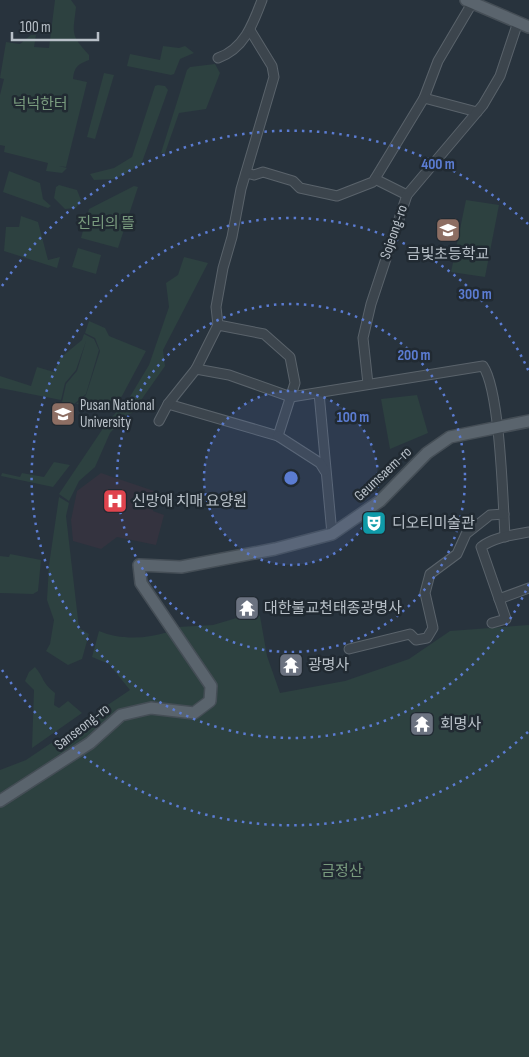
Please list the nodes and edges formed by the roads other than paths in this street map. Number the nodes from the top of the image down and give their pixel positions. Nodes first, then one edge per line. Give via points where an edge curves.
1 (262, 0) edge
2 (471, 1) edge
3 (524, 24) edge
4 (250, 30) junction
5 (218, 58) dead end
6 (424, 98) junction
7 (477, 112) junction
8 (246, 173) junction
9 (375, 179) junction
10 (407, 195) junction
11 (218, 324) junction
12 (196, 368) junction
13 (368, 384) junction
14 (319, 393) junction
15 (291, 397) junction
16 (168, 404) junction
17 (159, 421) dead end
18 (529, 421) edge
19 (497, 427) junction
20 (278, 436) junction
21 (325, 471) junction
22 (504, 514) junction
23 (529, 532) edge
24 (332, 534) junction
25 (505, 536) junction
26 (139, 565) joint
27 (529, 588) edge
28 (499, 599) junction
29 (492, 623) dead end
30 (349, 649) dead end
31 (0, 801) edge

1 - 4 street
2 - 3 main road
2 - 6 street via 438,61
3 - 7 street, Sojeong-ro via 500,76
4 - 5 street via 236,48
4 - 8 street via 272,66 274,77
6 - 7 street
6 - 9 street
7 - 10 street, Sojeong-ro
8 - 9 street via 263,172 293,181 300,188 337,196 364,187
8 - 11 street via 219,286
9 - 10 street
10 - 13 street, Sojeong-ro via 363,338
11 - 12 street
11 - 15 street via 264,334 290,357 295,383
12 - 15 street via 229,375
12 - 16 street
13 - 14 street
13 - 19 street via 483,366 488,374
14 - 15 street
14 - 21 street
15 - 20 street
16 - 17 street
16 - 20 street
18 - 19 main road, Geumsaem-ro
19 - 22 street
19 - 24 main road, Geumsaem-ro via 450,437 427,453 380,501
20 - 21 street via 320,463
21 - 24 street
22 - 25 street
22 - 30 street via 490,515 472,529 466,534 457,554 430,574 425,593 433,628 426,638 416,640 410,634
23 - 25 street
24 - 26 main road, Geumsaem-ro via 181,568
25 - 28 street via 481,547
26 - 31 main road, Sanseong-ro via 141,583 211,686 210,701 194,713 151,708 121,715 90,743
27 - 28 street
28 - 29 street via 506,619

